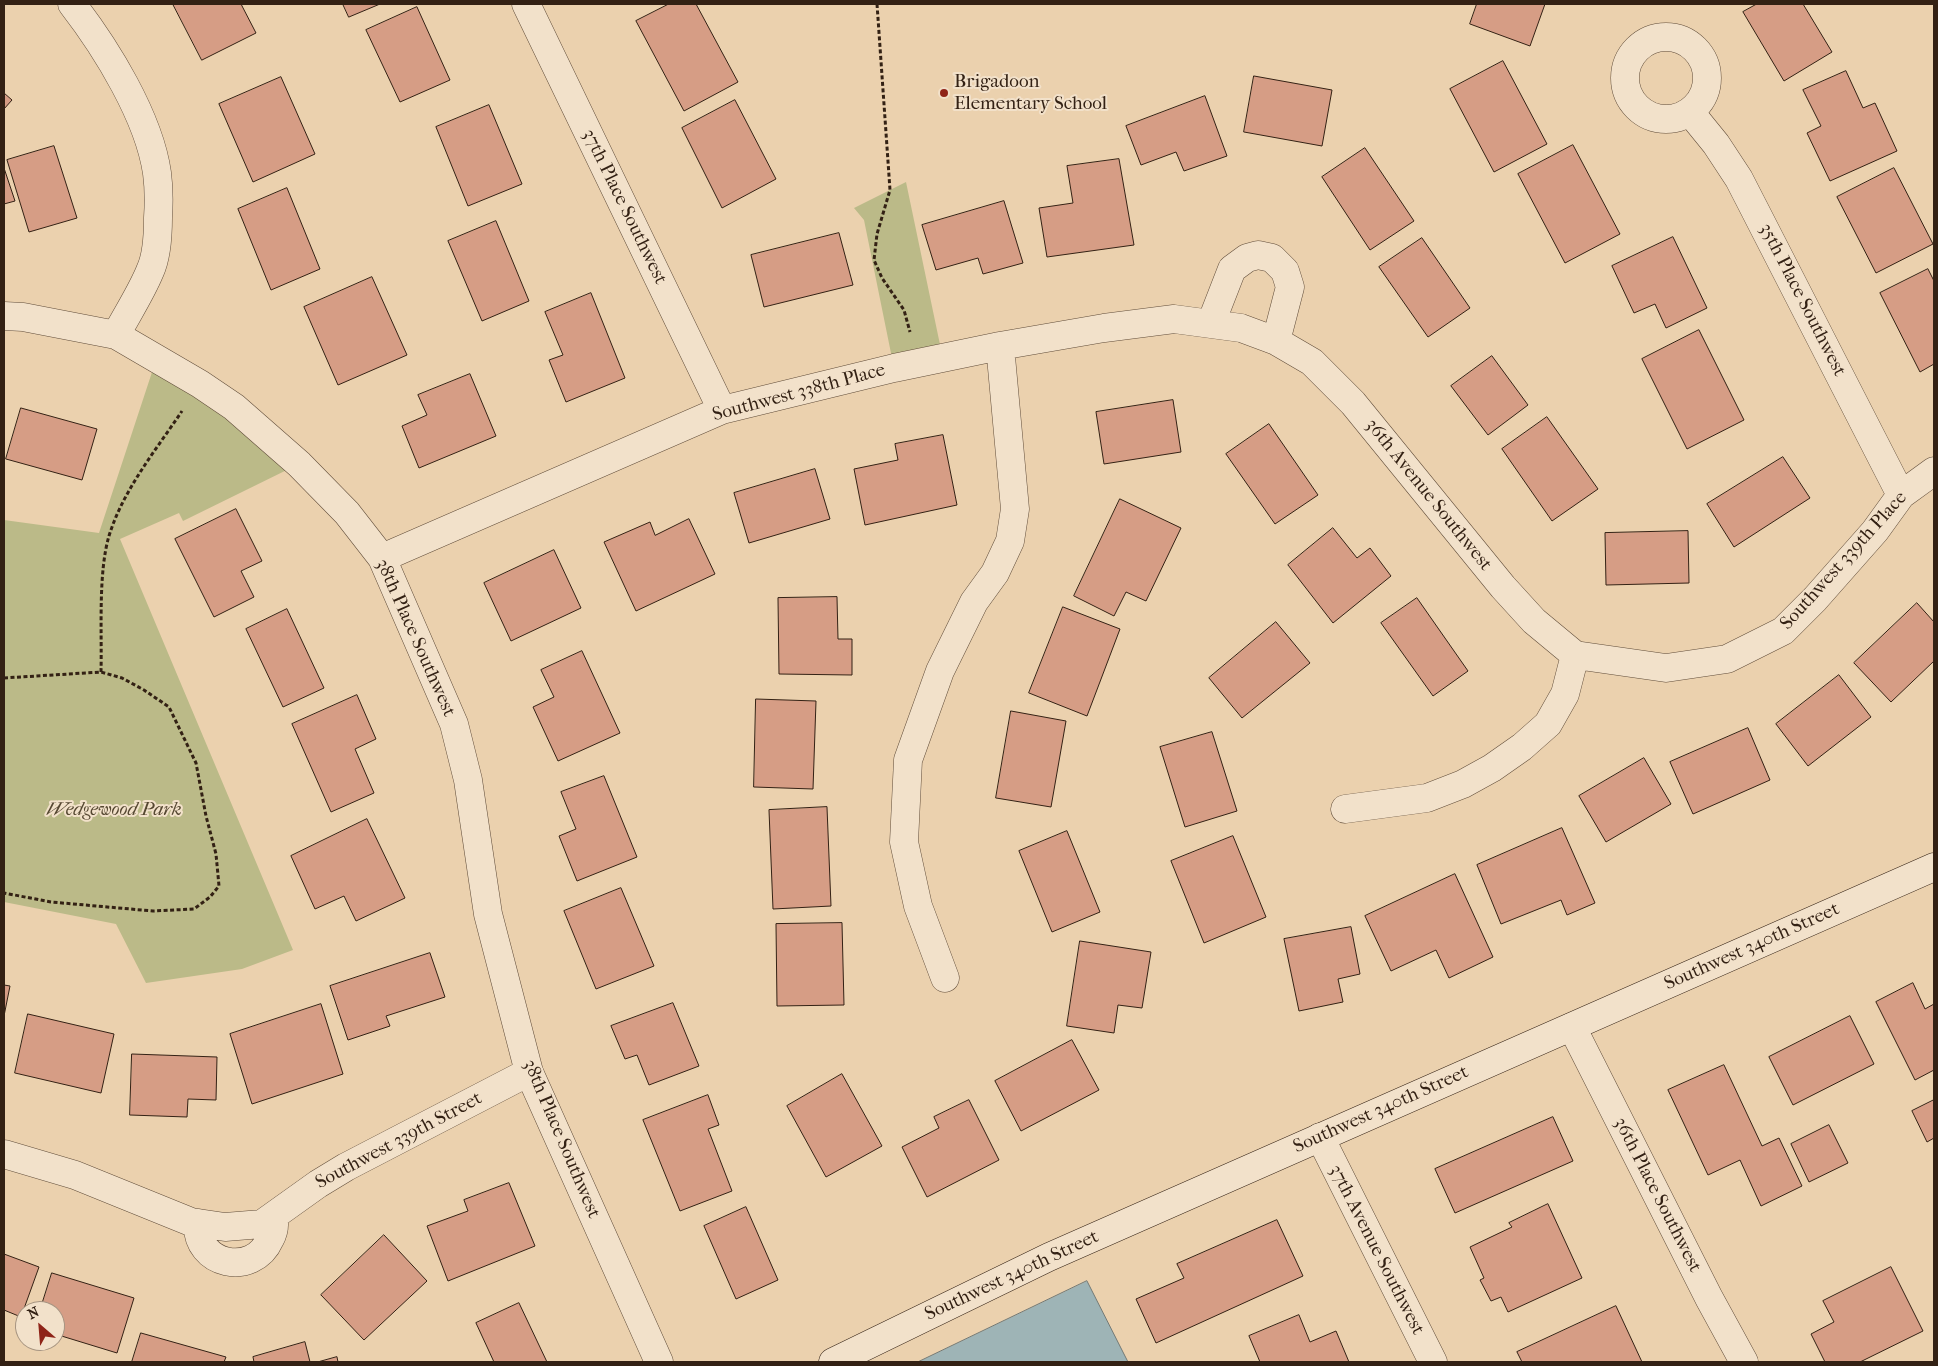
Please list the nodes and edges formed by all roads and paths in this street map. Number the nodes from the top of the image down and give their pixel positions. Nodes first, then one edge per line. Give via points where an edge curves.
1 (72, 4) edge
2 (526, 4) edge
3 (877, 4) edge
4 (1690, 112) dead end
5 (4, 316) edge
6 (1211, 323) junction
7 (1241, 328) joint
8 (116, 335) junction
9 (1276, 341) junction
10 (1000, 346) junction
11 (914, 364) junction
12 (200, 384) junction
13 (722, 410) junction
14 (1934, 471) edge
15 (1901, 495) junction
16 (382, 558) junction
17 (1575, 655) junction
18 (101, 672) junction
19 (4, 678) edge
20 (1345, 809) dead end
21 (1934, 867) edge
22 (4, 893) edge
23 (945, 978) dead end
24 (1572, 1027) junction
25 (529, 1072) junction
26 (1320, 1137) junction
27 (4, 1154) edge
28 (273, 1216) junction
29 (198, 1223) junction
30 (658, 1362) edge
31 (833, 1362) edge
32 (1433, 1362) edge
33 (1744, 1362) edge

1 - 8 street via 92,30 134,104 148,139 156,172 158,234 151,270
2 - 13 street, 37th Place Southwest
3 - 11 path via 890,190 877,234 874,260 904,310
4 - 15 street, 35th Place Southwest via 1739,178
5 - 8 street, 38th Place Southwest
6 - 7 street, Southwest 338th Place
6 - 9 street via 1232,269 1247,258 1266,256 1285,271 1290,287
6 - 10 street, Southwest 338th Place via 1174,319
7 - 9 street, 36th Avenue Southwest
8 - 12 street, 38th Place Southwest
9 - 17 street, 36th Avenue Southwest via 1312,362 1353,403 1503,587 1534,621
10 - 11 street, Southwest 338th Place
10 - 23 street via 1015,509 1010,541 995,573 974,602 940,671 908,760 904,842 918,906
11 - 13 street, Southwest 338th Place
12 - 16 street, 38th Place Southwest via 234,407 300,464 347,514
12 - 18 path via 136,480 109,535 104,561
13 - 16 street, Southwest 338th Place
14 - 15 street, Southwest 339th Place
15 - 17 street, Southwest 339th Place via 1875,531 1783,631 1727,659 1666,668
16 - 25 street, 38th Place Southwest via 454,724 468,780 488,914
17 - 20 street via 1565,694 1548,724 1492,768 1427,798
18 - 19 path
18 - 22 path via 122,678 169,708 196,763 216,854 219,886 194,909 103,908
21 - 24 street, Southwest 340th Street
24 - 26 street, Southwest 340th Street
24 - 33 street, 36th Place Southwest
25 - 28 street, Southwest 339th Street via 346,1168
25 - 30 street, 38th Place Southwest
26 - 31 street, Southwest 340th Street via 1049,1257
26 - 32 street, 37th Avenue Southwest
27 - 29 street, Southwest 339th Street via 75,1175
28 - 29 street, Southwest 339th Street via 262,1224 225,1227
28 - 29 street via 273,1234 267,1246 246,1262 220,1260 209,1253 201,1242

